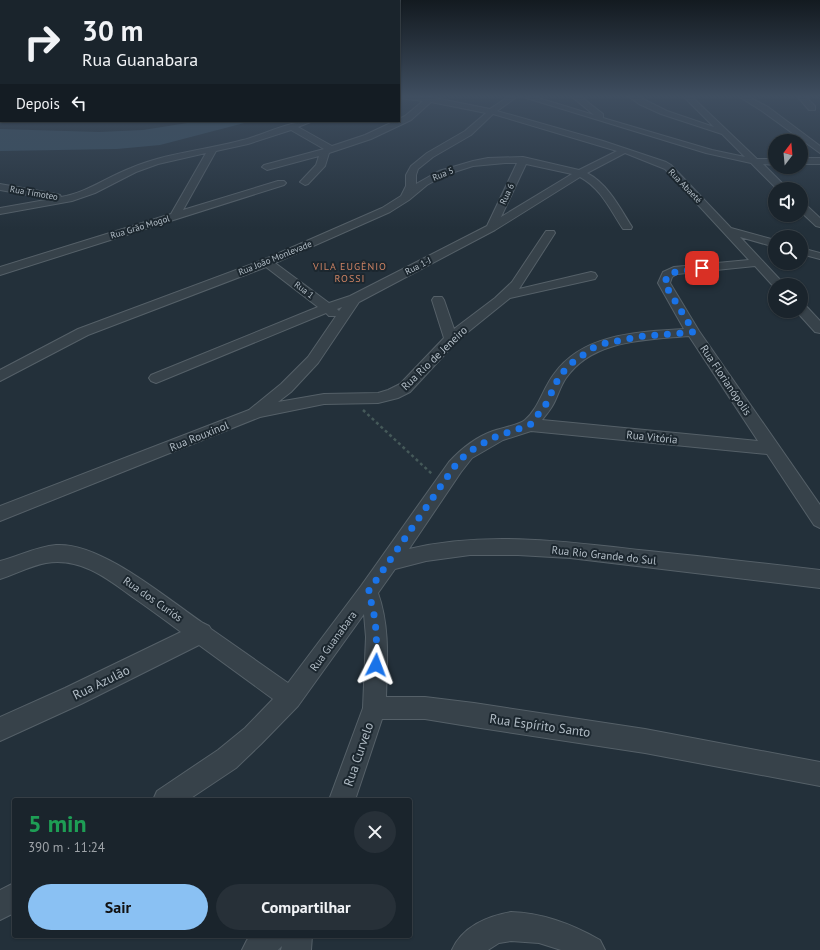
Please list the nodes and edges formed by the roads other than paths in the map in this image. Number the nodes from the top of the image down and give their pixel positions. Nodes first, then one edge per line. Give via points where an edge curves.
1 (250, 140) edge
2 (312, 140) edge
3 (358, 140) edge
4 (455, 140) edge
5 (593, 140) edge
6 (671, 140) edge
7 (734, 140) edge
8 (808, 140) edge
9 (680, 143) junction
10 (212, 150) junction
11 (625, 150) junction
12 (820, 150) edge
13 (328, 151) junction
14 (524, 160) junction
15 (652, 160) junction
16 (820, 161) edge
17 (768, 162) edge
18 (808, 162) edge
19 (755, 163) junction
20 (267, 168) dead end
21 (580, 173) junction
22 (305, 182) dead end
23 (775, 182) edge
24 (281, 183) dead end
25 (0, 187) edge
26 (405, 198) junction
27 (68, 199) junction
28 (0, 211) edge
29 (808, 213) edge
30 (175, 216) junction
31 (820, 224) edge
32 (627, 227) dead end
33 (491, 228) junction
34 (727, 230) junction
35 (550, 232) dead end
36 (768, 242) edge
37 (808, 253) edge
38 (820, 256) edge
39 (267, 262) junction
40 (758, 262) junction
41 (1, 270) edge
42 (591, 276) dead end
43 (773, 278) edge
44 (505, 295) junction
45 (354, 299) junction
46 (438, 300) dead end
47 (327, 308) junction
48 (342, 317) junction
49 (808, 317) edge
50 (820, 330) edge
51 (694, 332) junction
52 (451, 339) junction
53 (0, 376) edge
54 (156, 378) dead end
55 (254, 414) junction
56 (530, 425) junction
57 (773, 449) junction
58 (0, 514) edge
59 (820, 520) edge
60 (389, 562) junction
61 (0, 570) edge
62 (820, 578) edge
63 (368, 592) junction
64 (202, 634) junction
65 (290, 698) junction
66 (374, 708) junction
67 (0, 728) edge
68 (820, 774) edge
69 (169, 798) edge
70 (343, 798) edge
71 (12, 898) edge
72 (0, 906) edge
73 (270, 938) edge
74 (298, 938) edge
75 (257, 950) edge
76 (296, 950) edge
77 (467, 950) edge
78 (590, 950) edge

1 - 10 street
2 - 13 street
3 - 13 street
4 - 26 street via 414,168 411,186
5 - 11 street, Rua Abaeté
6 - 9 street
7 - 19 street
8 - 12 street
9 - 15 street
9 - 19 street
10 - 27 street via 155,162 92,191
10 - 30 street
11 - 15 street, Rua Abaeté
11 - 21 street, Rua 1-J
13 - 20 street
13 - 22 street via 320,166
14 - 21 street, Rua 5
14 - 26 street, Rua 5 via 492,160 444,172 425,181
14 - 33 street, Rua 6
15 - 34 street, Rua Abaeté via 668,167
16 - 18 street
17 - 19 street
19 - 23 street
21 - 32 street via 601,189
21 - 33 street, Rua 1-J
24 - 30 street, Rua Grão Mogol
25 - 27 street, Rua Timoteo
26 - 39 street, Rua João Monlevade via 346,229
27 - 28 street
29 - 31 street
30 - 41 street, Rua Grão Mogol
33 - 45 street, Rua 1-J
34 - 36 street
34 - 40 street, Rua Abaeté
35 - 44 street, Rua Rio de Jeneiro via 517,284
37 - 38 street
39 - 47 street, Rua 1
39 - 53 street, Rua João Monlevade via 83,332
40 - 43 street, Rua Abaeté
40 - 51 street, Rua Florianópolis via 674,271 668,275 664,283
42 - 44 street
44 - 52 street, Rua Rio de Jeneiro
45 - 47 street, Rua 1-J
45 - 48 street, Rua Rouxinol
46 - 52 street
47 - 48 street, Rua 1
47 - 54 street, Rua 1-J
48 - 55 street, Rua Rouxinol via 313,360 286,388
49 - 50 street
51 - 56 street via 644,336 593,348 569,365 559,377 546,404
51 - 57 street, Rua Florianópolis
52 - 55 street, Rua Rio de Jeneiro via 405,388 393,394 378,398 324,400
55 - 58 street, Rua Rouxinol
56 - 57 street, Rua Vitória
56 - 60 street, Rua Guanabara via 497,436 466,454
57 - 59 street, Rua Florianópolis
60 - 62 street, Rua Rio Grande do Sul via 426,553 470,547 518,547 570,550
60 - 63 street, Rua Guanabara
61 - 64 street, Rua dos Curiós via 60,552 86,557 114,572
63 - 65 street, Rua Guanabara
63 - 66 street via 374,610 377,637
64 - 65 street, Rua dos Curiós
64 - 67 street, Rua Azulão
65 - 69 street via 227,759
66 - 68 street, Rua Espírito Santo via 425,708 645,740
66 - 70 street, Rua Curvelo
71 - 72 street
73 - 75 street
74 - 76 street
77 - 78 street via 487,933 507,927 543,929

